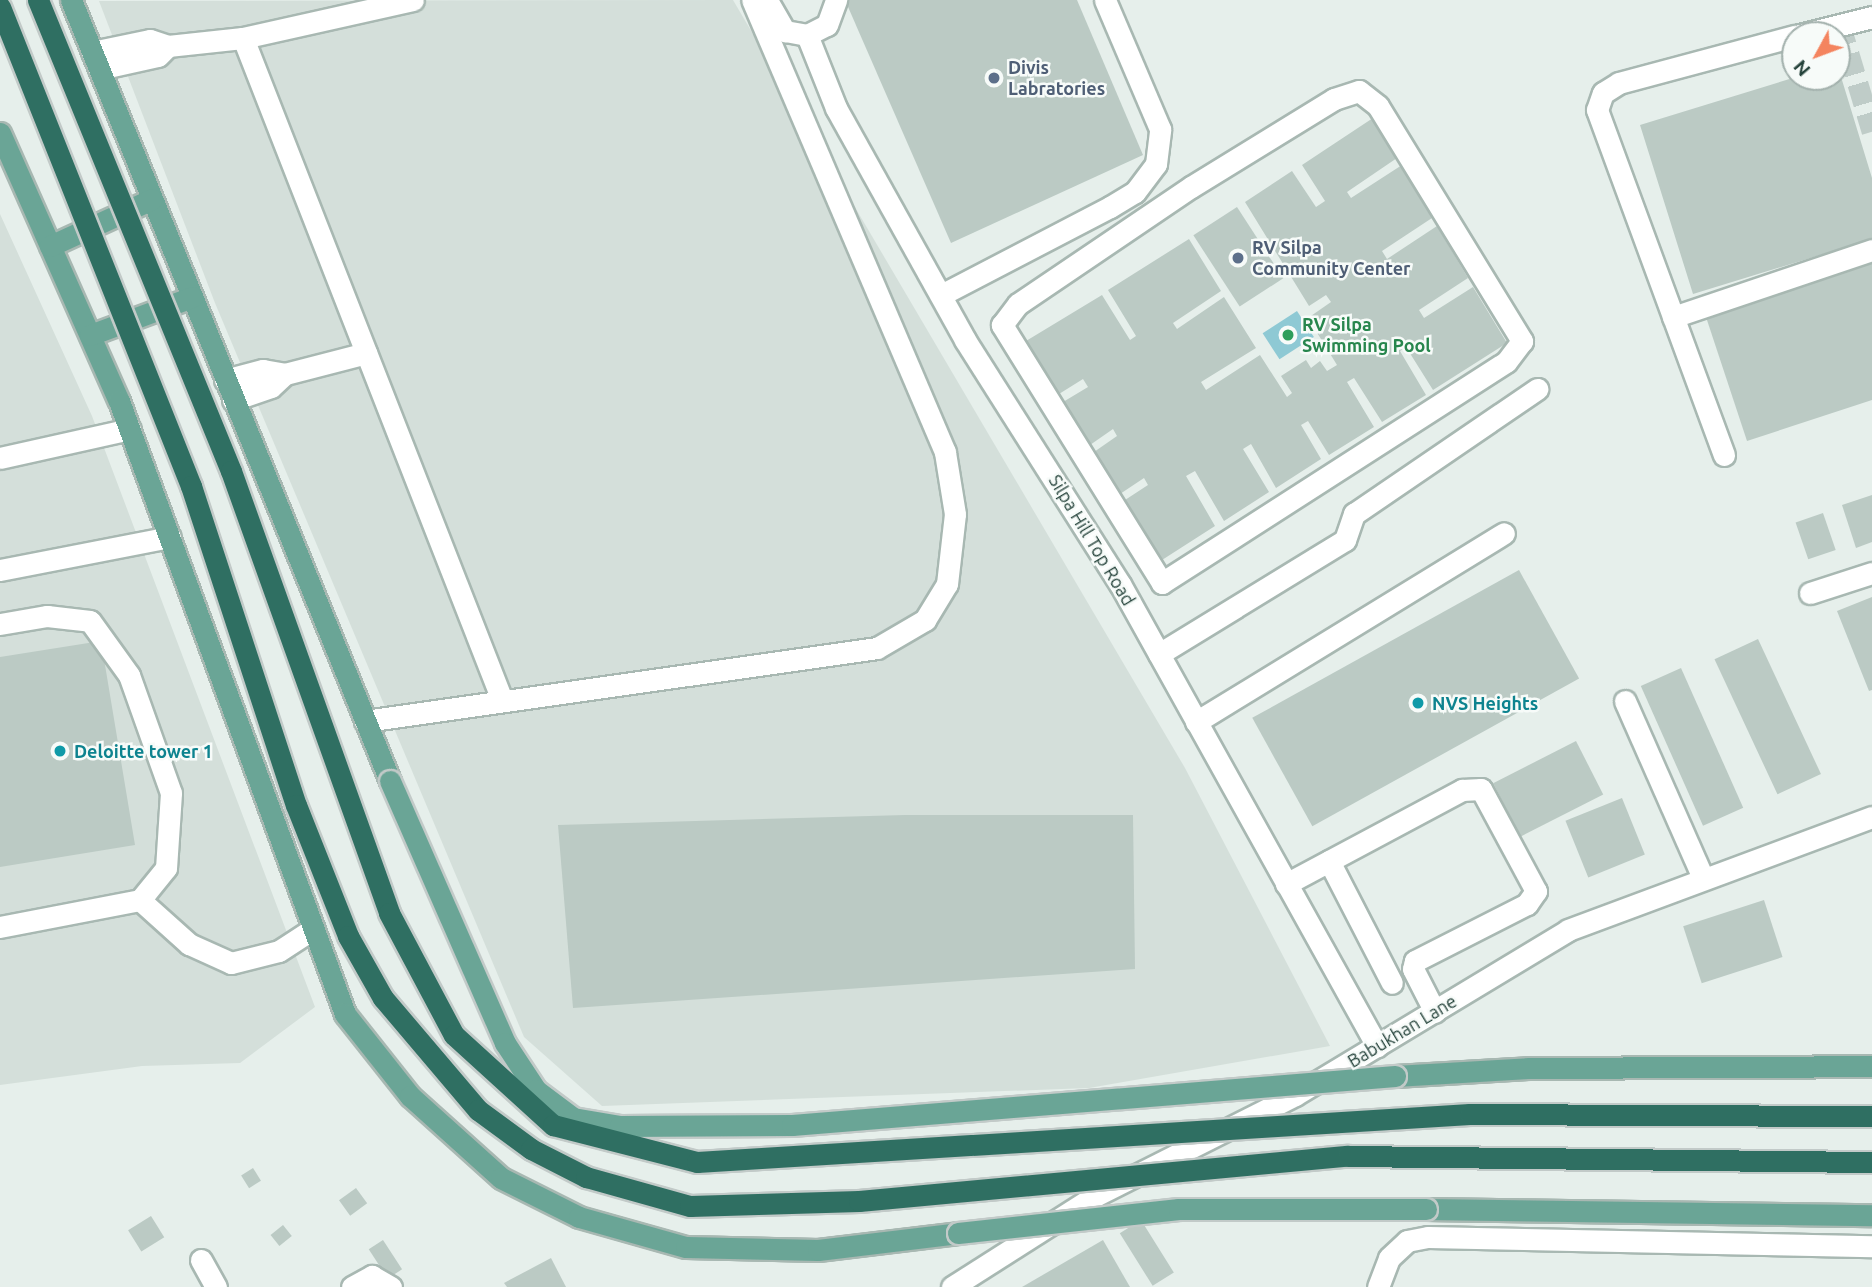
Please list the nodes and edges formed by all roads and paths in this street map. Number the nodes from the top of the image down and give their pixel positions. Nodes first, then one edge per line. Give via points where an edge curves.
1 (38, 0) edge
2 (71, 0) edge
3 (413, 0) edge
4 (752, 0) edge
5 (768, 0) edge
6 (836, 0) edge
7 (1105, 0) edge
8 (0, 7) edge
9 (1872, 17) edge
10 (1851, 22) edge
11 (807, 35) junction
12 (243, 37) junction
13 (1781, 41) edge
14 (96, 61) junction
15 (0, 133) edge
16 (152, 199) junction
17 (50, 246) junction
18 (1872, 250) edge
19 (941, 295) junction
20 (192, 297) junction
21 (1673, 317) junction
22 (90, 335) junction
23 (366, 354) junction
24 (285, 374) junction
25 (225, 380) junction
26 (1537, 389) dead end
27 (233, 400) junction
28 (130, 429) junction
29 (1724, 455) dead end
30 (0, 458) edge
31 (1108, 497) junction
32 (1080, 516) junction
33 (1504, 533) dead end
34 (170, 537) junction
35 (1150, 564) junction
36 (0, 570) edge
37 (1872, 573) edge
38 (1120, 584) junction
39 (1810, 593) dead end
40 (0, 624) edge
41 (1159, 654) junction
42 (502, 700) junction
43 (1625, 701) dead end
44 (365, 721) junction
45 (1196, 722) junction
46 (1872, 817) edge
47 (1329, 861) junction
48 (1703, 878) junction
49 (1286, 884) junction
50 (140, 900) junction
51 (0, 928) edge
52 (311, 930) junction
53 (1392, 983) dead end
54 (1435, 1012) junction
55 (1377, 1046) junction
56 (1872, 1066) edge
57 (1872, 1116) edge
58 (1872, 1162) edge
59 (1872, 1215) edge
60 (1872, 1246) edge
61 (201, 1260) dead end
62 (216, 1287) edge
63 (352, 1287) edge
64 (391, 1287) edge
65 (952, 1287) edge
66 (1378, 1287) edge

1 - 57 highway, bridge via 231,471 389,913 454,1035 554,1125 697,1162 1470,1114
2 - 14 main road
3 - 12 street
4 - 42 street via 945,452 955,514 947,584 925,620 877,648
5 - 11 street via 776,24
6 - 11 street via 827,25
7 - 19 street via 1160,129 1156,164 1135,192
8 - 58 highway, bridge via 191,486 296,805 348,936 383,998 478,1110 531,1149 586,1177 690,1206 859,1201 1348,1156
9 - 10 street
11 - 19 street, Silpa Hill Top Road via 836,108
12 - 14 street via 167,46 150,40
12 - 23 street
13 - 21 street via 1603,93 1597,110
14 - 16 main road
15 - 17 main road
16 - 17 main road
16 - 20 main road
17 - 22 main road
18 - 21 street
19 - 32 street, Silpa Hill Top Road via 965,340
20 - 22 main road
20 - 25 main road
21 - 29 street
22 - 28 main road
23 - 24 street
23 - 42 street
24 - 25 street via 263,370
24 - 27 street via 271,387
25 - 27 main road
26 - 41 street via 1354,514 1345,540
27 - 44 main road
28 - 30 street
28 - 34 main road
31 - 32 street
31 - 35 street
31 - 35 street via 1002,325 1017,304 1191,187 1334,99 1359,91 1378,106 1522,341 1506,362 1169,581 1158,580
32 - 38 street, Silpa Hill Top Road
33 - 45 street
34 - 36 street
34 - 52 main road
35 - 38 street
37 - 39 street
38 - 41 street, Silpa Hill Top Road
40 - 50 street via 47,616 90,621 129,675 171,793 166,868
41 - 45 street, Silpa Hill Top Road
42 - 44 street
43 - 48 street
44 - 56 main road, bridge via 505,1043 536,1090 573,1118 620,1126 792,1125 1528,1068
45 - 49 street, Silpa Hill Top Road
46 - 48 street, Babukhan Lane
47 - 49 street
47 - 53 street
47 - 54 street via 1462,790 1476,787 1486,793 1536,891 1527,904 1415,961 1413,969
48 - 54 street, Babukhan Lane via 1568,930
49 - 55 street, Silpa Hill Top Road
50 - 51 street
50 - 52 street via 189,944 231,963 279,951
52 - 59 main road, bridge via 345,1014 410,1096 501,1178 579,1217 685,1247 818,1250 1180,1209
54 - 55 street, Babukhan Lane
55 - 65 street, Babukhan Lane via 1095,1196
60 - 66 street via 1428,1237 1407,1241 1389,1258
61 - 62 street
63 - 64 street via 372,1276

